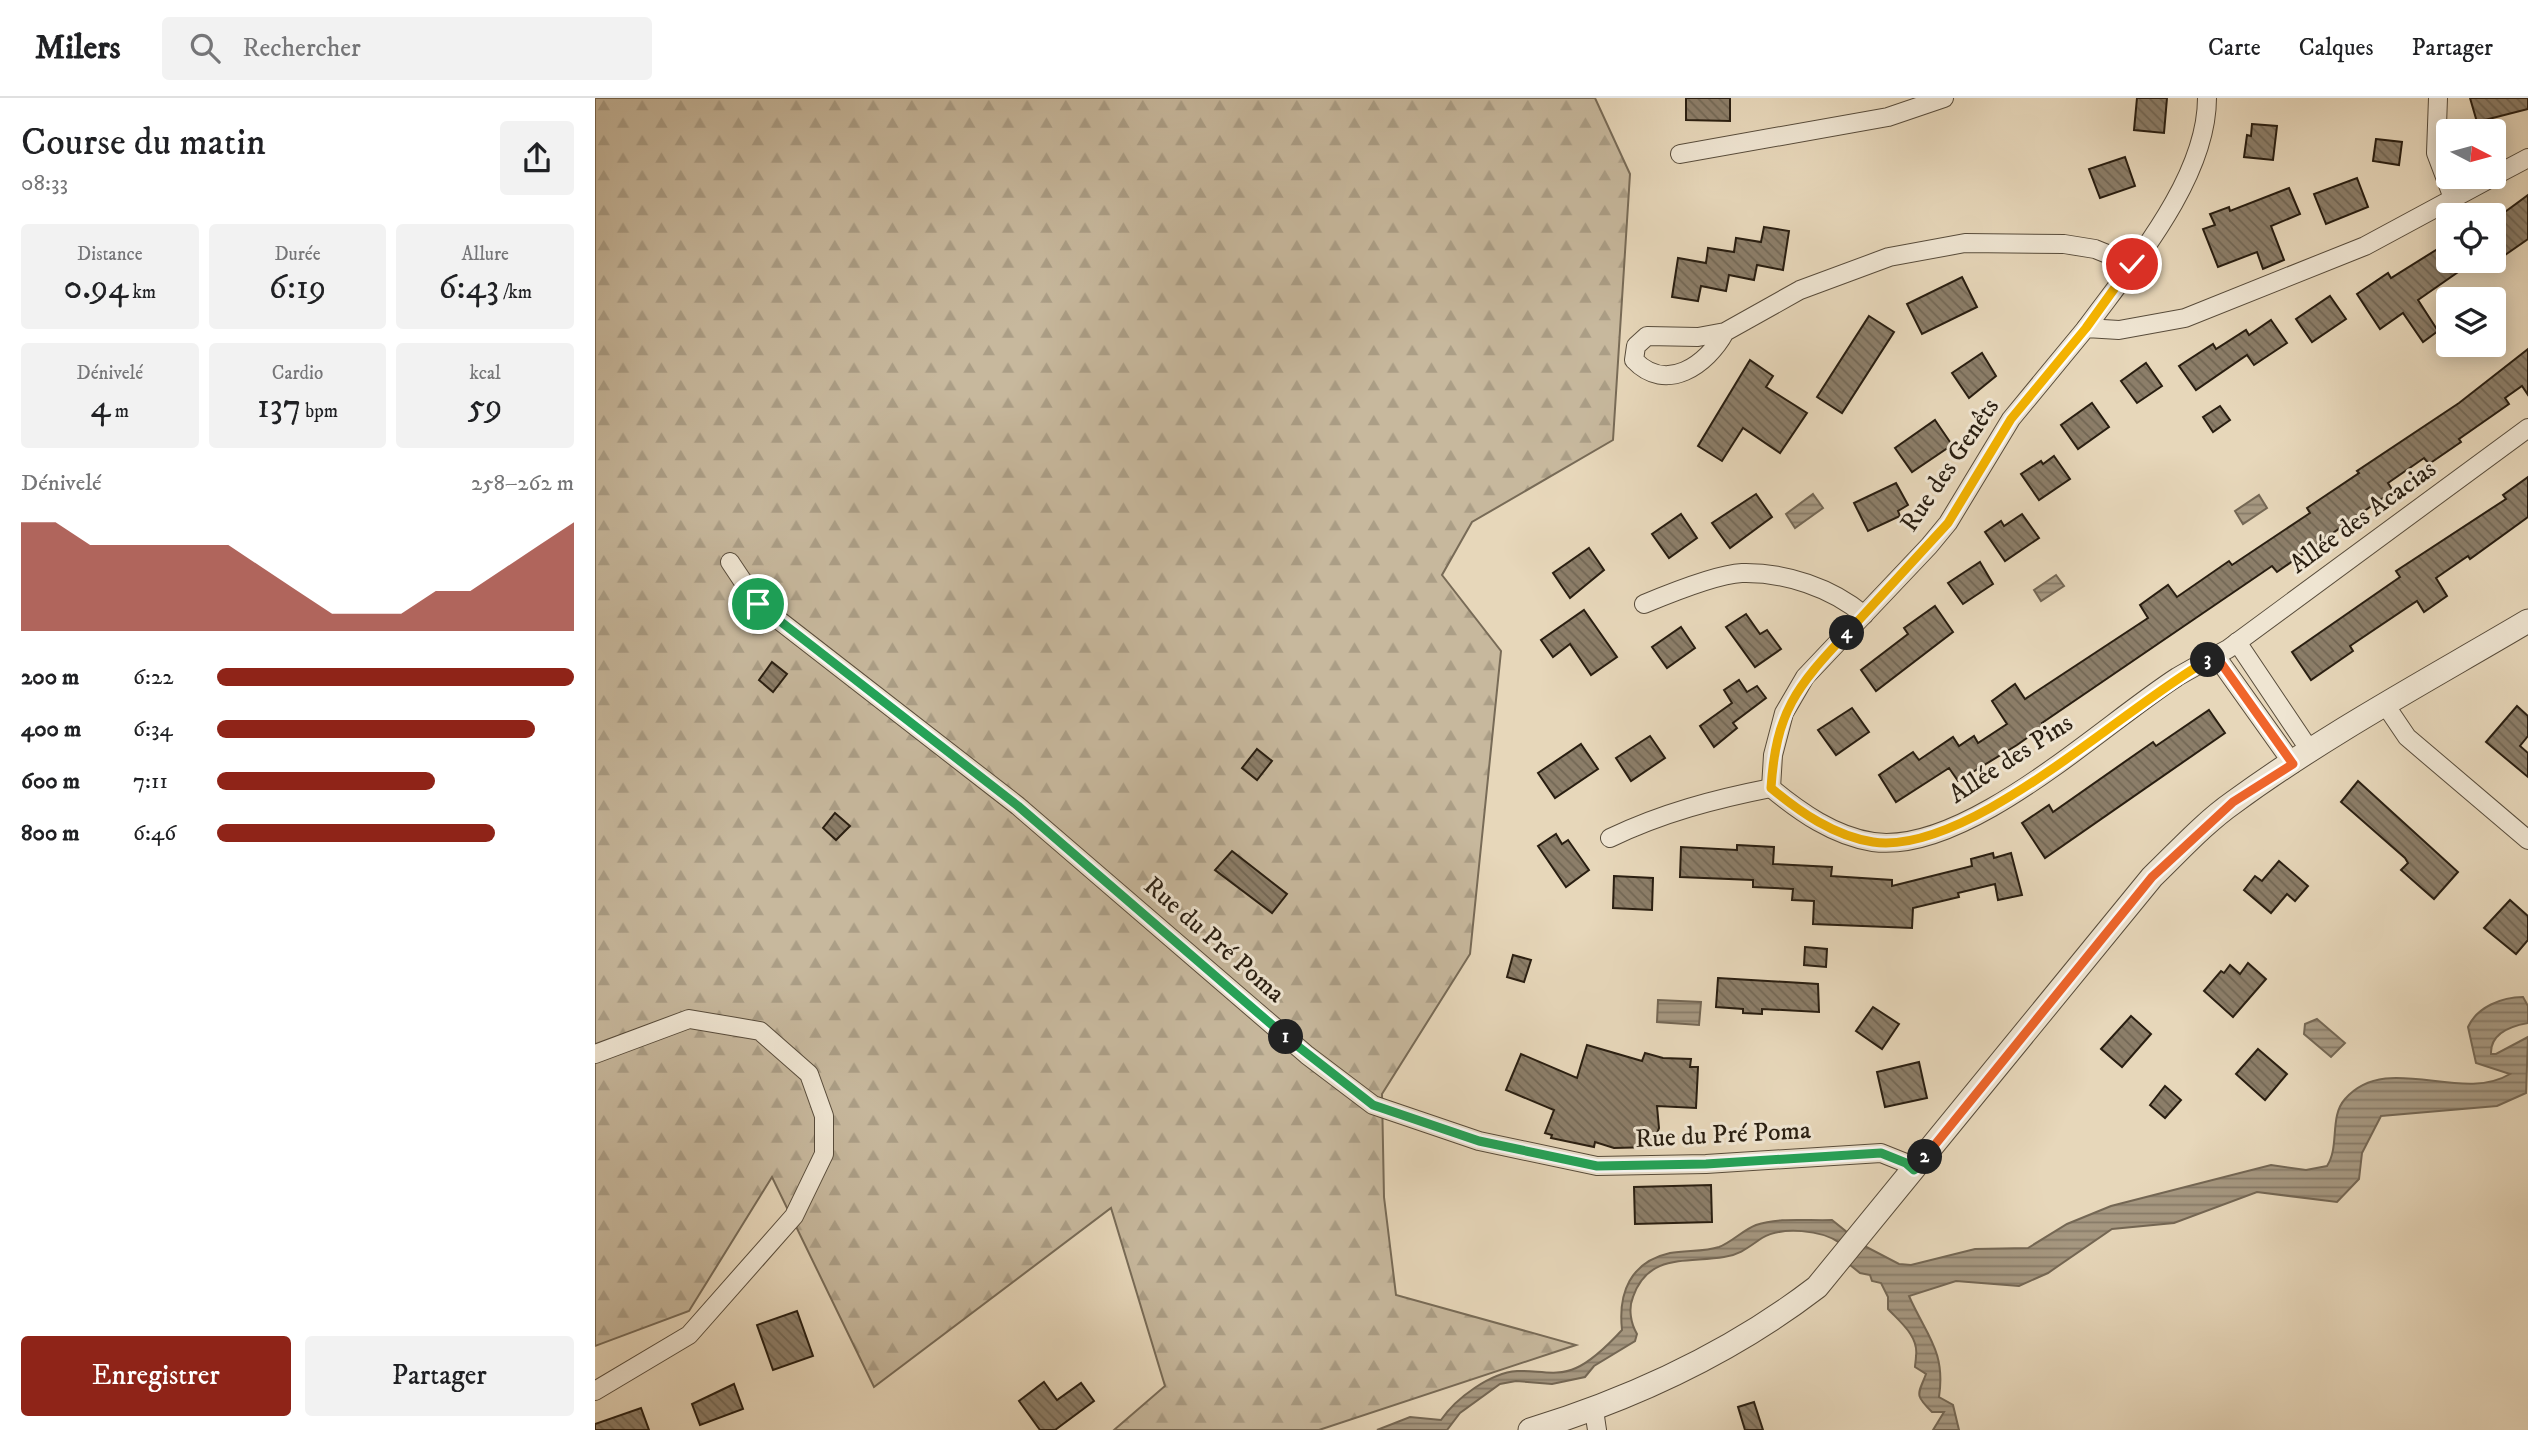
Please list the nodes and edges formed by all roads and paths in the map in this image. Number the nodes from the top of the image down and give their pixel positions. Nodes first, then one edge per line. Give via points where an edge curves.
1 (1944, 98) edge
2 (2207, 98) edge
3 (2438, 98) edge
4 (1680, 154) dead end
5 (2528, 158) edge
6 (2506, 169) edge
7 (2469, 189) edge
8 (2453, 198) junction
9 (2132, 264) junction
10 (2086, 328) junction
11 (1724, 332) junction
12 (2528, 428) edge
13 (730, 562) dead end
14 (1644, 604) dead end
15 (1864, 615) junction
16 (2528, 621) edge
17 (2227, 649) junction
18 (2386, 706) junction
19 (2302, 758) junction
20 (1771, 788) junction
21 (1610, 838) dead end
22 (2528, 840) edge
23 (595, 1054) edge
24 (1914, 1170) junction
25 (595, 1391) edge
26 (1595, 1420) edge
27 (1530, 1430) edge

1 - 4 street via 1888,117
2 - 9 street, Rue des Genêts via 2200,147 2187,180
3 - 8 street via 2436,153
5 - 6 street
7 - 8 street
8 - 10 street via 2365,246 2185,318 2119,330
9 - 10 street, Rue des Genêts
9 - 11 street via 2095,249 2064,244 1965,243 1889,257 1800,290
10 - 15 street, Rue des Genêts via 2011,419 1948,523
11 - 11 street via 1706,358 1680,373 1646,372 1635,360 1636,346 1647,336 1698,337
12 - 17 street, Allée des Acacias
13 - 24 street, Rue du Pré Poma via 758,604 1018,806 1307,1055 1373,1105 1479,1141 1597,1166 1881,1153
14 - 15 street via 1741,573 1799,581 1847,601
15 - 20 street, Rue des Genêts via 1805,677 1784,713 1773,755
16 - 18 street
17 - 19 street
17 - 19 street
17 - 20 street, Allée des Pins via 2178,677 2015,793 1950,829 1875,842 1844,834 1795,808
18 - 19 street
18 - 22 street via 2407,737
19 - 24 street via 2233,802 2152,877
20 - 21 street via 1714,799
23 - 25 street via 689,1019 760,1031 809,1074 824,1116 824,1154 794,1216 689,1335
24 - 26 street via 1817,1287 1716,1355
26 - 27 street

